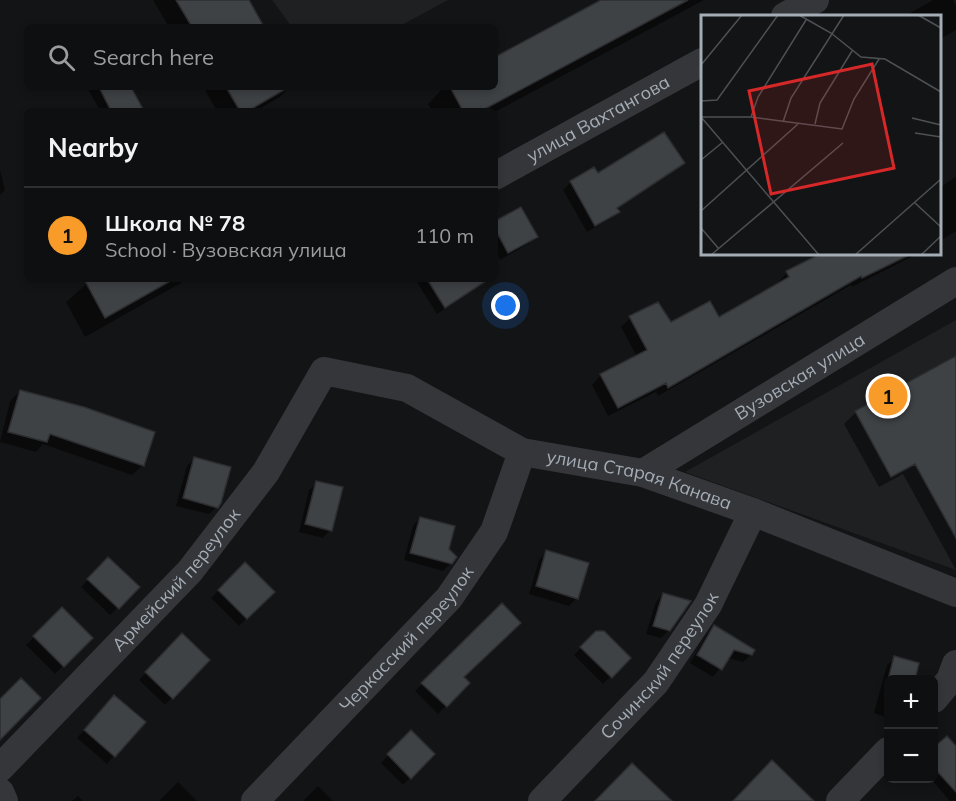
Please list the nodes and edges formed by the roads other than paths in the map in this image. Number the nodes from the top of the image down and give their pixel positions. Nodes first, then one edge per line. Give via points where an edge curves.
1 (815, 0) edge
2 (787, 15) edge
3 (701, 63) edge
4 (498, 174) edge
5 (956, 281) edge
6 (324, 371) joint
7 (522, 452) junction
8 (643, 472) junction
9 (753, 512) junction
10 (956, 593) edge
11 (956, 664) edge
12 (938, 693) edge
13 (884, 755) edge
14 (0, 768) edge
15 (0, 792) edge
16 (4, 801) edge
17 (255, 801) edge
18 (542, 801) edge
19 (840, 801) edge

1 - 2 street
3 - 4 street, улица Вахтангова
5 - 8 street, Вузовская улица
6 - 7 street, улица Старая Канава via 407,388
6 - 14 street, Армейский переулок via 266,472 190,571
7 - 8 street, улица Старая Канава
7 - 17 street, Черкасский переулок via 494,532 448,598
8 - 9 street, улица Старая Канава
9 - 10 street, улица Старая Канава
9 - 18 street, Сочинский переулок via 708,605 656,682
11 - 12 street via 950,680
13 - 19 street
15 - 16 street

